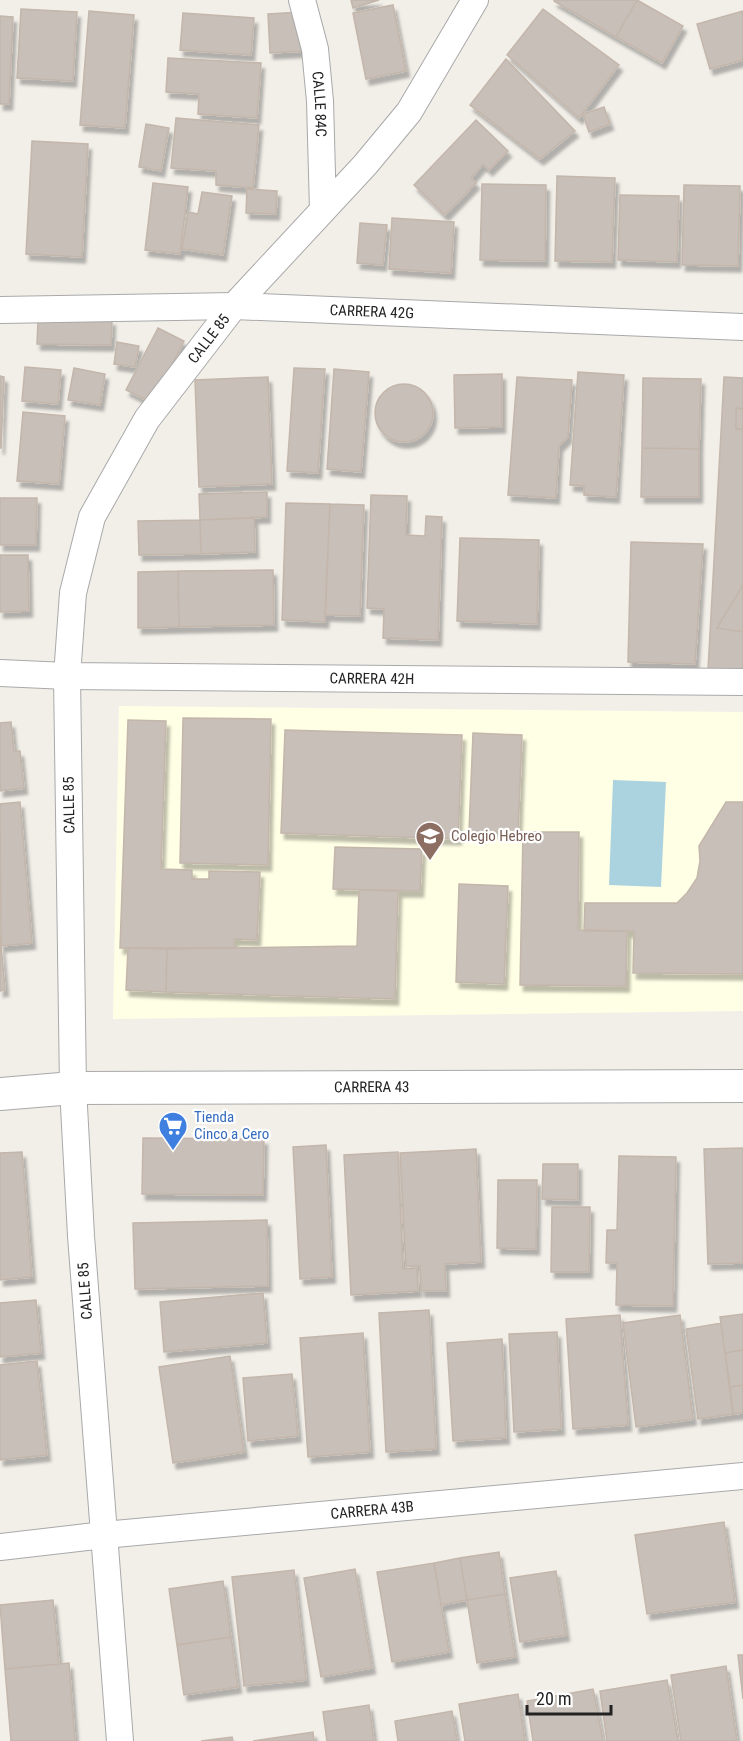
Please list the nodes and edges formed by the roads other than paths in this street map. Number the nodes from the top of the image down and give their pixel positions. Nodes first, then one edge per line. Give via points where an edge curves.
1 (302, 0) edge
2 (475, 0) edge
3 (324, 210) junction
4 (234, 306) junction
5 (0, 310) edge
6 (743, 327) edge
7 (0, 673) edge
8 (67, 676) junction
9 (743, 682) edge
10 (743, 1086) edge
11 (72, 1088) junction
12 (0, 1094) edge
13 (743, 1476) edge
14 (104, 1535) junction
15 (0, 1547) edge
16 (120, 1741) edge

1 - 3 street, CALLE 84C via 315,49
2 - 3 street, CALLE 85 via 409,112
3 - 4 street, CALLE 85
4 - 5 street, CARRERA 42G
4 - 6 street, CARRERA 42G
4 - 8 street, CALLE 85 via 147,419 92,517 73,593
7 - 8 street, CARRERA 42H
8 - 9 street, CARRERA 42H
8 - 11 street, CALLE 85
10 - 11 street, CARRERA 43
11 - 12 street, CARRERA 43
11 - 14 street, CALLE 85
13 - 14 street, CARRERA 43B
14 - 15 street, CARRERA 43B
14 - 16 street, CALLE 85

